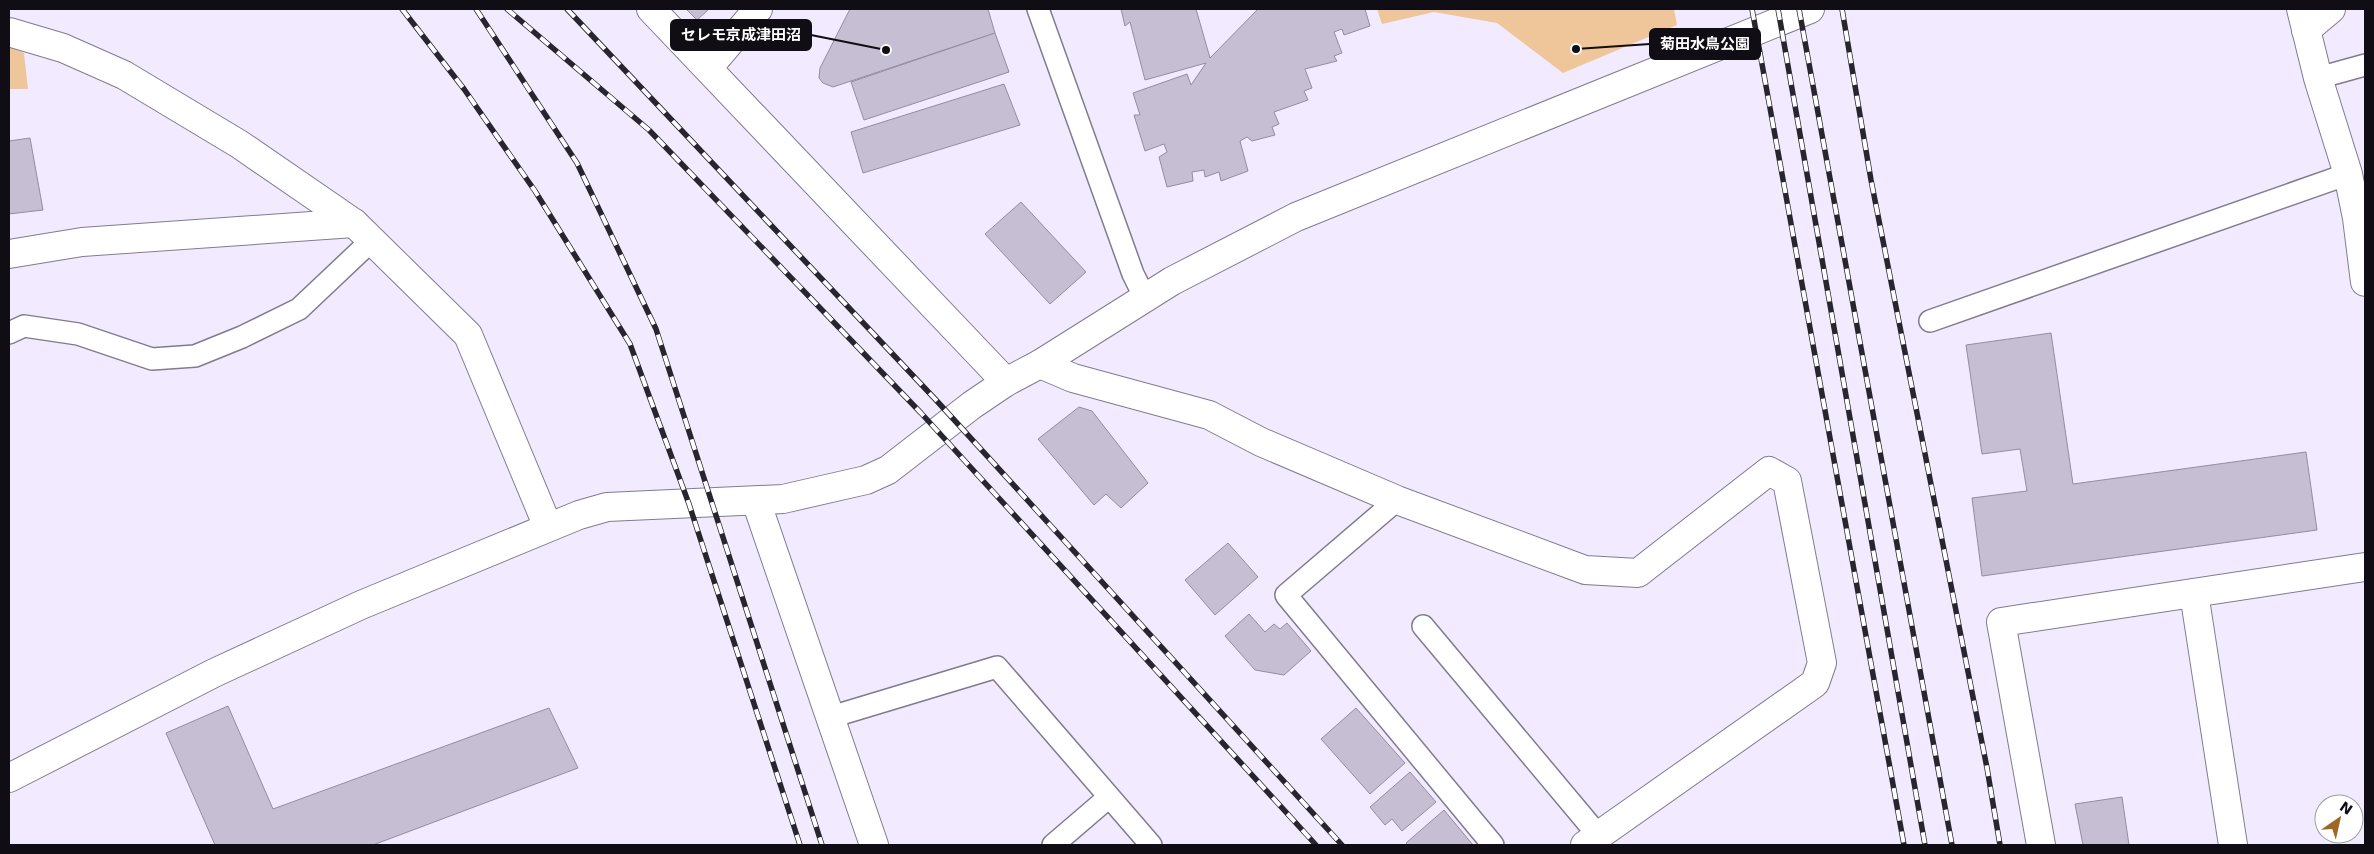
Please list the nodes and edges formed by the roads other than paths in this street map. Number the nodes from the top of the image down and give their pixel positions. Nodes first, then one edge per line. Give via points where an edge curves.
1 (651, 9) edge
2 (758, 9) edge
3 (1038, 9) edge
4 (1810, 9) edge
5 (2331, 9) edge
6 (2304, 19) edge
7 (9, 32) edge
8 (2365, 65) edge
9 (708, 68) junction
10 (2318, 78) junction
11 (2348, 174) junction
12 (362, 232) junction
13 (9, 254) edge
14 (2365, 282) edge
15 (1145, 298) junction
16 (1930, 320) dead end
17 (9, 332) edge
18 (1040, 364) junction
19 (1006, 382) junction
20 (1397, 500) junction
21 (756, 501) junction
22 (548, 527) junction
23 (2365, 567) edge
24 (2194, 593) junction
25 (1423, 626) dead end
26 (831, 717) junction
27 (9, 778) edge
28 (1109, 797) junction
29 (1592, 840) edge
30 (874, 845) edge
31 (1053, 845) edge
32 (1151, 845) edge
33 (1493, 845) edge
34 (2041, 845) edge
35 (2233, 845) edge

1 - 9 street
2 - 9 street
3 - 15 lane via 1129,265
4 - 15 street via 1296,217
5 - 6 street
6 - 10 street
7 - 12 street via 63,48 124,75 239,144
8 - 10 lane
9 - 19 street
10 - 11 street
11 - 14 street
11 - 16 lane
12 - 13 street via 82,242
12 - 17 lane via 299,309 195,356 152,359 78,334 24,326
12 - 22 street via 468,335
15 - 18 street
18 - 19 street
18 - 20 street via 1073,378 1209,415 1261,442
19 - 21 street via 888,470 866,480 783,499
20 - 29 street via 1584,570 1638,573 1769,471 1787,481 1822,663 1815,683
20 - 33 lane via 1286,595
21 - 22 street via 608,507
21 - 26 street
22 - 27 street via 352,609 214,673
23 - 24 street
24 - 34 street via 2001,622
24 - 35 street
25 - 29 lane
26 - 28 lane via 997,667
26 - 30 street
28 - 31 lane
28 - 32 lane

